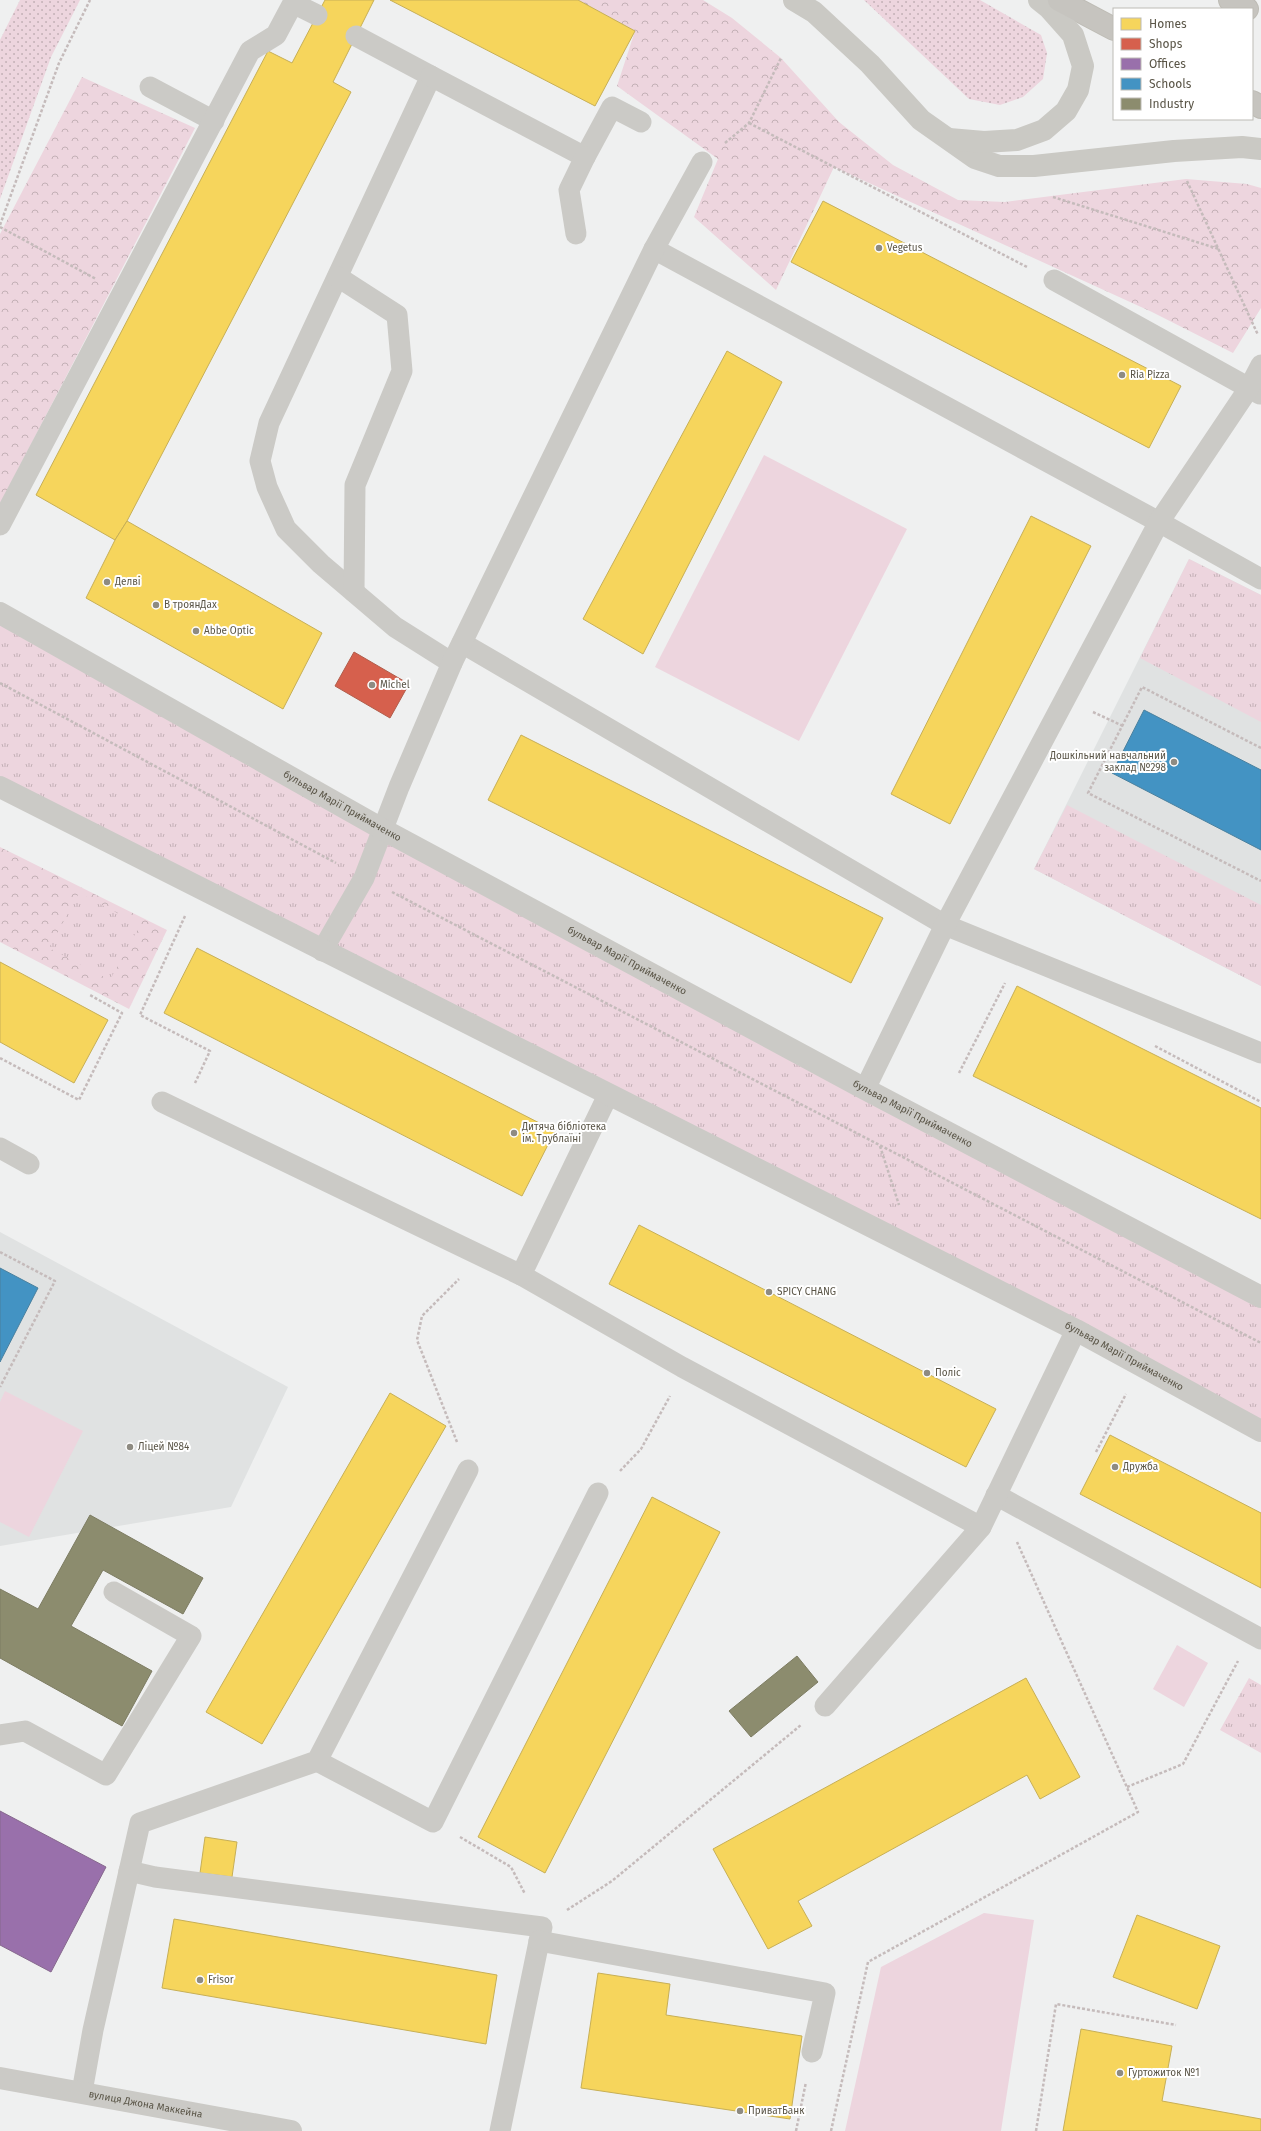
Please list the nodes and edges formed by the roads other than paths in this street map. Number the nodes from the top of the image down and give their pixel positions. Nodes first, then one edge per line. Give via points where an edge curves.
1 (794, 0) edge
2 (1039, 0) edge
3 (1059, 0) edge
4 (1230, 0) edge
5 (1245, 8) edge
6 (316, 15) dead end
7 (1113, 28) edge
8 (356, 36) dead end
9 (431, 76) junction
10 (150, 87) dead end
11 (214, 121) junction
12 (641, 122) dead end
13 (947, 139) junction
14 (1261, 149) edge
15 (585, 157) junction
16 (702, 162) road end
17 (576, 234) dead end
18 (654, 249) junction
19 (338, 278) junction
20 (1054, 280) road end
21 (1261, 365) edge
22 (1255, 391) edge
23 (1159, 522) junction
24 (0, 525) edge
25 (1261, 579) edge
26 (354, 592) junction
27 (0, 613) edge
28 (462, 644) junction
29 (452, 663) junction
30 (0, 788) edge
31 (384, 830) junction
32 (945, 925) junction
33 (322, 951) junction
34 (1261, 1053) edge
35 (865, 1089) junction
36 (608, 1095) junction
37 (162, 1102) dead end
38 (0, 1148) edge
39 (29, 1164) dead end
40 (521, 1275) junction
41 (1261, 1297) edge
42 (1076, 1330) junction
43 (1261, 1431) edge
44 (468, 1470) road end
45 (598, 1493) road end
46 (996, 1495) junction
47 (981, 1527) junction
48 (114, 1592) dead end
49 (1261, 1639) edge
50 (825, 1706) road end
51 (0, 1735) edge
52 (317, 1761) junction
53 (129, 1872) junction
54 (540, 1934) junction
55 (812, 2052) road end
56 (0, 2078) edge
57 (82, 2092) junction
58 (228, 2125) edge
59 (291, 2131) edge
60 (500, 2131) edge

1 - 13 main road via 814,12 870,64 921,120
2 - 13 main road via 1073,35 1083,66 1078,90 1066,111 1044,130 1017,140 984,142
3 - 7 highway
4 - 5 highway
6 - 11 lane via 293,3 276,35 250,51
8 - 9 lane
9 - 15 lane
9 - 19 lane
10 - 11 lane
11 - 24 lane
12 - 15 lane via 612,107
13 - 14 main road via 975,158 999,166 1034,166 1174,151 1242,147
15 - 17 lane via 569,190
16 - 18 lane
18 - 23 lane
18 - 28 lane
19 - 26 lane via 397,315 402,371 355,485
19 - 26 lane via 269,423 260,461 267,487 286,529
20 - 22 lane
21 - 22 lane
22 - 23 lane
23 - 25 lane
23 - 32 lane
26 - 29 lane via 395,627
27 - 31 street, бульвар Марії Приймаченко
28 - 29 lane
28 - 32 lane
29 - 31 lane via 399,787
30 - 33 street, бульвар Марії Приймаченко
31 - 33 lane via 364,878
31 - 35 street, бульвар Марії Приймаченко
32 - 34 lane
32 - 35 lane
33 - 36 street, бульвар Марії Приймаченко
35 - 41 street, бульвар Марії Приймаченко
36 - 40 lane
36 - 42 street, бульвар Марії Приймаченко
37 - 40 lane
38 - 39 lane
40 - 47 lane via 682,1367
42 - 43 street, бульвар Марії Приймаченко
42 - 46 lane
44 - 52 lane
45 - 52 lane via 433,1822
46 - 47 lane
46 - 49 lane
47 - 50 lane
48 - 51 lane via 191,1636 106,1775 25,1731
52 - 53 lane via 140,1823
53 - 54 lane
53 - 57 lane via 93,2030
54 - 55 lane via 825,1993
54 - 60 lane
56 - 57 street, вулиця Джона Маккейна
57 - 58 street, вулиця Джона Маккейна
58 - 59 street, вулиця Джона Маккейна

